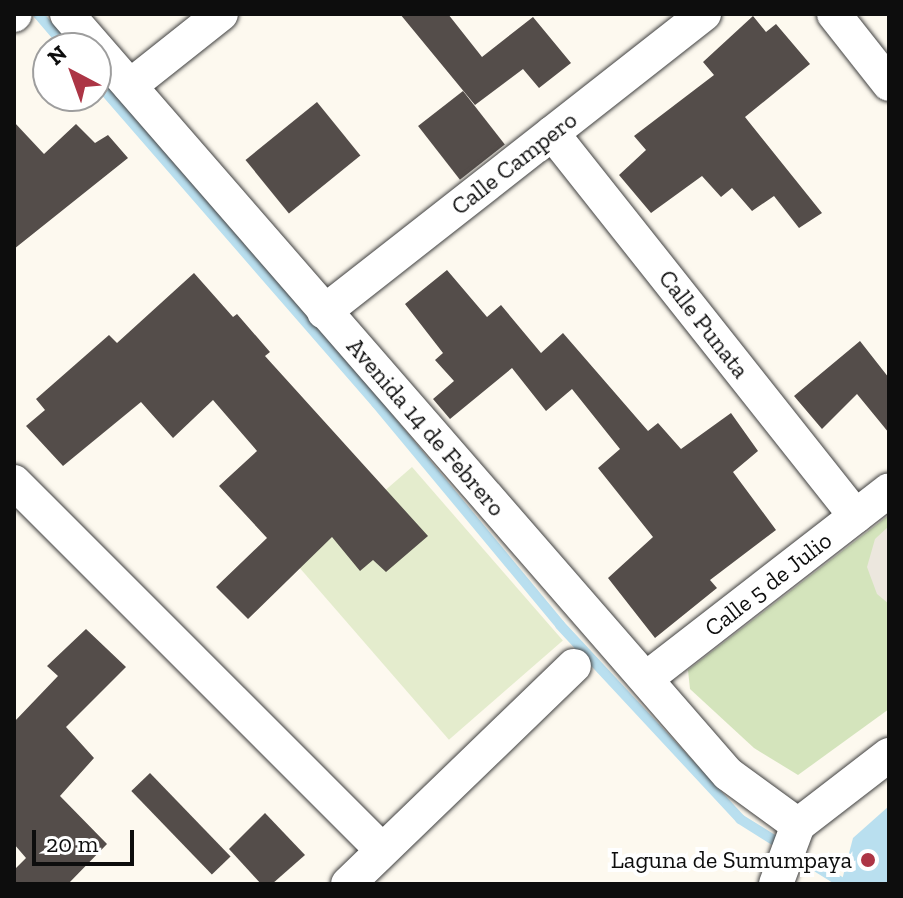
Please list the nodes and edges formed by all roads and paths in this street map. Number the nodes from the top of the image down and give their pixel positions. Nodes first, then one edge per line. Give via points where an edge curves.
1 (67, 14) edge
2 (221, 14) edge
3 (704, 14) edge
4 (834, 14) edge
5 (889, 84) edge
6 (130, 86) junction
7 (552, 133) junction
8 (324, 312) junction
9 (14, 482) edge
10 (889, 490) edge
11 (856, 516) junction
12 (574, 666) dead end
13 (647, 678) junction
14 (889, 755) edge
15 (798, 825) junction
16 (381, 849) junction
17 (348, 884) edge
18 (776, 884) edge

1 - 6 street, Avenida 14 de Febrero
2 - 6 street
3 - 7 street, Calle Campero
4 - 5 street
6 - 8 street, Avenida 14 de Febrero
7 - 8 street, Calle Campero
7 - 11 street, Calle Punata
8 - 13 street, Avenida 14 de Febrero
9 - 16 street
10 - 11 street, Calle 5 de Julio
11 - 13 street, Calle 5 de Julio
12 - 16 street
13 - 15 street, Avenida 14 de Febrero via 728,774
14 - 15 street
15 - 18 street
16 - 17 street

